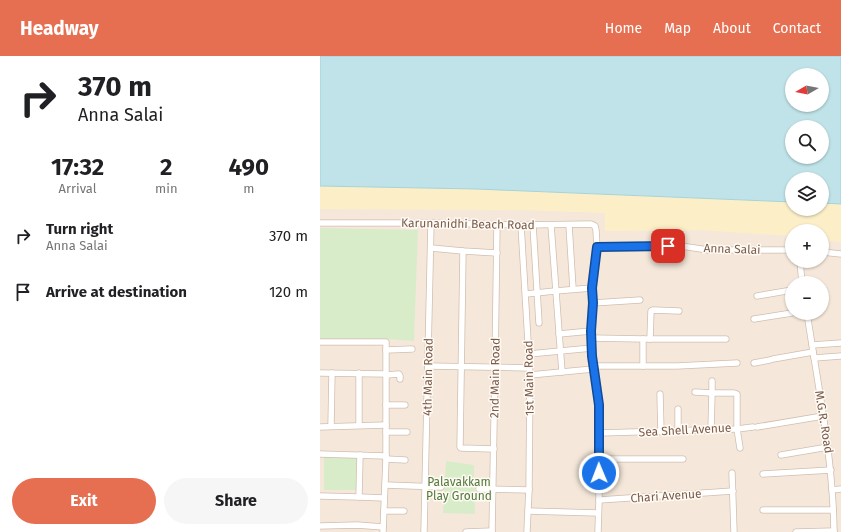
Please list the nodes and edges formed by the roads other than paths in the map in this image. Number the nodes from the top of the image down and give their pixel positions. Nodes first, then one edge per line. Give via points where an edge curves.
1 (432, 222) junction
2 (320, 223) edge
3 (497, 224) junction
4 (521, 225) junction
5 (533, 225) junction
6 (551, 225) junction
7 (570, 225) junction
8 (597, 247) junction
9 (431, 248) junction
10 (785, 250) edge
11 (463, 251) junction
12 (497, 253) junction
13 (829, 253) edge
14 (841, 254) edge
15 (592, 288) junction
16 (573, 289) junction
17 (555, 291) junction
18 (785, 291) edge
19 (537, 293) junction
20 (526, 294) junction
21 (757, 296) dead end
22 (640, 300) dead end
23 (593, 303) junction
24 (679, 311) dead end
25 (785, 314) edge
26 (754, 319) dead end
27 (808, 320) edge
28 (539, 323) dead end
29 (591, 331) junction
30 (559, 334) junction
31 (591, 338) junction
32 (643, 339) junction
33 (650, 339) junction
34 (726, 339) dead end
35 (320, 342) edge
36 (841, 343) edge
37 (812, 345) junction
38 (592, 348) junction
39 (386, 350) junction
40 (412, 350) dead end
41 (560, 350) junction
42 (529, 354) junction
43 (813, 355) junction
44 (841, 356) edge
45 (754, 363) dead end
46 (737, 364) dead end
47 (428, 366) junction
48 (461, 366) junction
49 (643, 366) junction
50 (495, 367) junction
51 (593, 368) junction
52 (530, 372) junction
53 (562, 372) junction
54 (320, 373) edge
55 (332, 373) junction
56 (359, 373) junction
57 (386, 374) junction
58 (400, 378) dead end
59 (712, 381) dead end
60 (695, 392) dead end
61 (712, 393) junction
62 (660, 394) dead end
63 (386, 404) junction
64 (405, 405) dead end
65 (678, 409) dead end
66 (823, 416) junction
67 (359, 425) junction
68 (386, 425) junction
69 (331, 426) junction
70 (320, 427) edge
71 (737, 429) junction
72 (711, 430) junction
73 (678, 431) junction
74 (386, 432) junction
75 (407, 432) dead end
76 (661, 432) junction
77 (599, 434) junction
78 (828, 447) junction
79 (740, 448) dead end
80 (494, 449) junction
81 (320, 454) edge
82 (360, 455) junction
83 (781, 455) dead end
84 (386, 458) junction
85 (599, 459) junction
86 (683, 459) dead end
87 (405, 460) dead end
88 (831, 470) junction
89 (732, 473) dead end
90 (763, 474) dead end
91 (385, 485) junction
92 (426, 487) junction
93 (441, 488) dead end
94 (479, 489) dead end
95 (492, 489) junction
96 (841, 489) edge
97 (529, 490) junction
98 (832, 490) junction
99 (733, 491) junction
100 (320, 496) edge
101 (359, 497) junction
102 (384, 498) junction
103 (599, 500) junction
104 (763, 510) dead end
105 (834, 510) junction
106 (384, 511) junction
107 (404, 511) dead end
108 (528, 511) junction
109 (598, 513) junction
110 (320, 526) edge
111 (357, 526) junction
112 (331, 529) edge
113 (383, 529) edge
114 (834, 531) edge
115 (357, 532) edge
116 (424, 532) edge
117 (466, 532) edge
118 (492, 532) edge
119 (527, 532) edge
120 (598, 532) edge
121 (734, 532) edge
122 (796, 532) edge

1 - 2 street, Karunanidhi Beach Road
1 - 3 street, Karunanidhi Beach Road
1 - 9 street, 4th Main Road
3 - 4 street, Karunanidhi Beach Road
3 - 12 street, 2nd Main Road
4 - 5 street, Karunanidhi Beach Road
4 - 20 street, 1st Main Road
5 - 6 street, Karunanidhi Beach Road
5 - 19 street
6 - 7 street, Karunanidhi Beach Road
6 - 17 street
7 - 8 street, Karunanidhi Beach Road via 594,226
7 - 16 street
8 - 10 street, Anna Salai via 674,246 708,250
8 - 15 street
9 - 11 street
9 - 47 street, 4th Main Road
11 - 12 street
11 - 48 street
12 - 50 street, 2nd Main Road
13 - 14 street
15 - 16 street
15 - 23 street
16 - 17 street
17 - 19 street
17 - 30 street
18 - 21 street
19 - 20 street
19 - 28 street
20 - 42 street, 1st Main Road
22 - 23 street
23 - 29 street
24 - 33 street via 652,311
25 - 26 street
27 - 37 street, M.G.R. Road
29 - 30 street
29 - 31 street
30 - 41 street
31 - 32 street
31 - 38 street
32 - 33 street
32 - 49 street
33 - 34 street
35 - 39 street via 386,342
36 - 37 street
37 - 43 street, M.G.R. Road
38 - 41 street
38 - 51 street
39 - 40 street
39 - 57 street
41 - 42 street
41 - 53 street
42 - 52 street, 1st Main Road
43 - 44 street
43 - 45 street
43 - 66 street, M.G.R. Road
46 - 49 street
47 - 48 street
47 - 92 street, 4th Main Road
48 - 50 street
48 - 80 street via 460,447
49 - 51 street
50 - 52 street
50 - 80 street, 2nd Main Road
51 - 53 street
51 - 77 street via 599,405
52 - 53 street
52 - 97 street, 1st Main Road
54 - 55 street
55 - 56 street
55 - 69 street
56 - 57 street
56 - 67 street
57 - 58 street via 399,374
57 - 63 street
59 - 61 street
60 - 61 street
61 - 71 street, Sea Shell Avenue via 737,394
61 - 72 street
62 - 76 street
63 - 64 street
63 - 68 street
65 - 73 street
66 - 71 street
66 - 78 street, M.G.R. Road
67 - 68 street
67 - 69 street
68 - 74 street
69 - 70 street
71 - 72 street, Sea Shell Avenue
71 - 79 street
72 - 73 street, Sea Shell Avenue
73 - 76 street, Sea Shell Avenue
74 - 75 street
74 - 84 street
76 - 77 street, Sea Shell Avenue
77 - 85 street
78 - 83 street
78 - 88 street, M.G.R. Road
80 - 95 street, 2nd Main Road
81 - 82 street
82 - 84 street
82 - 101 street
84 - 87 street
84 - 91 street
85 - 86 street
85 - 103 street
88 - 90 street
88 - 98 street, M.G.R. Road
89 - 99 street
91 - 92 street
91 - 102 street
92 - 93 street
92 - 116 street, 4th Main Road
94 - 95 street
95 - 97 street
95 - 118 street, 2nd Main Road
96 - 98 street
97 - 108 street, 1st Main Road
98 - 105 street, M.G.R. Road
99 - 103 street, Chari Avenue
99 - 121 street
100 - 101 street
101 - 102 street
102 - 106 street
103 - 109 street
104 - 105 street
105 - 114 street, M.G.R. Road
106 - 107 street
106 - 113 street
108 - 109 street
108 - 119 street, 1st Main Road
109 - 120 street
110 - 112 street
111 - 112 street
111 - 113 street
111 - 115 street
114 - 122 street
117 - 118 street

